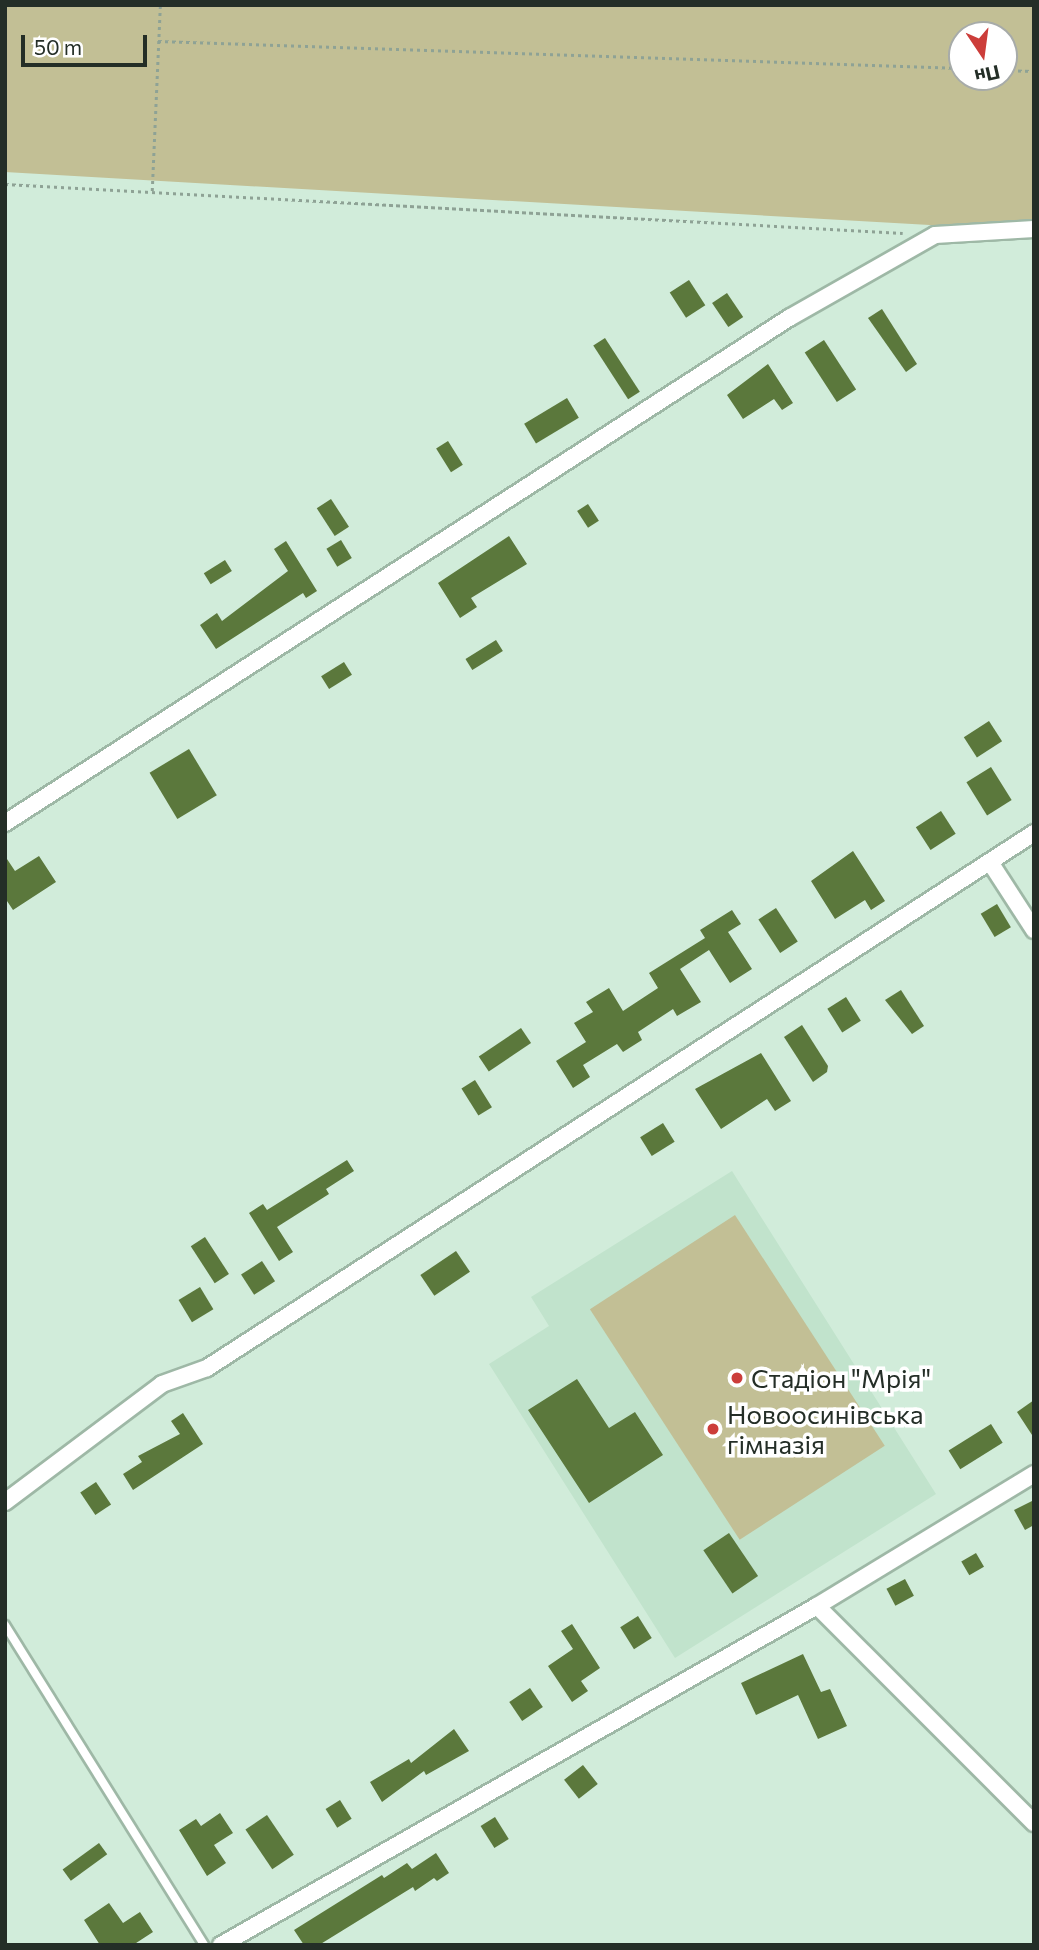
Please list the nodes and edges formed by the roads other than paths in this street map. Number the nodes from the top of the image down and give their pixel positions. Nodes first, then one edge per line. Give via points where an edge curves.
1 (1034, 229) edge
2 (5, 823) edge
3 (1034, 834) edge
4 (990, 862) junction
5 (1034, 930) edge
6 (1034, 1474) edge
7 (5, 1502) edge
8 (817, 1606) junction
9 (5, 1625) edge
10 (1034, 1823) edge
11 (204, 1945) edge
12 (220, 1945) edge

1 - 2 street via 935,235 800,311
3 - 4 street
4 - 5 street
4 - 7 street via 207,1368 162,1384
6 - 8 street
8 - 10 street
8 - 12 street
9 - 11 lane

